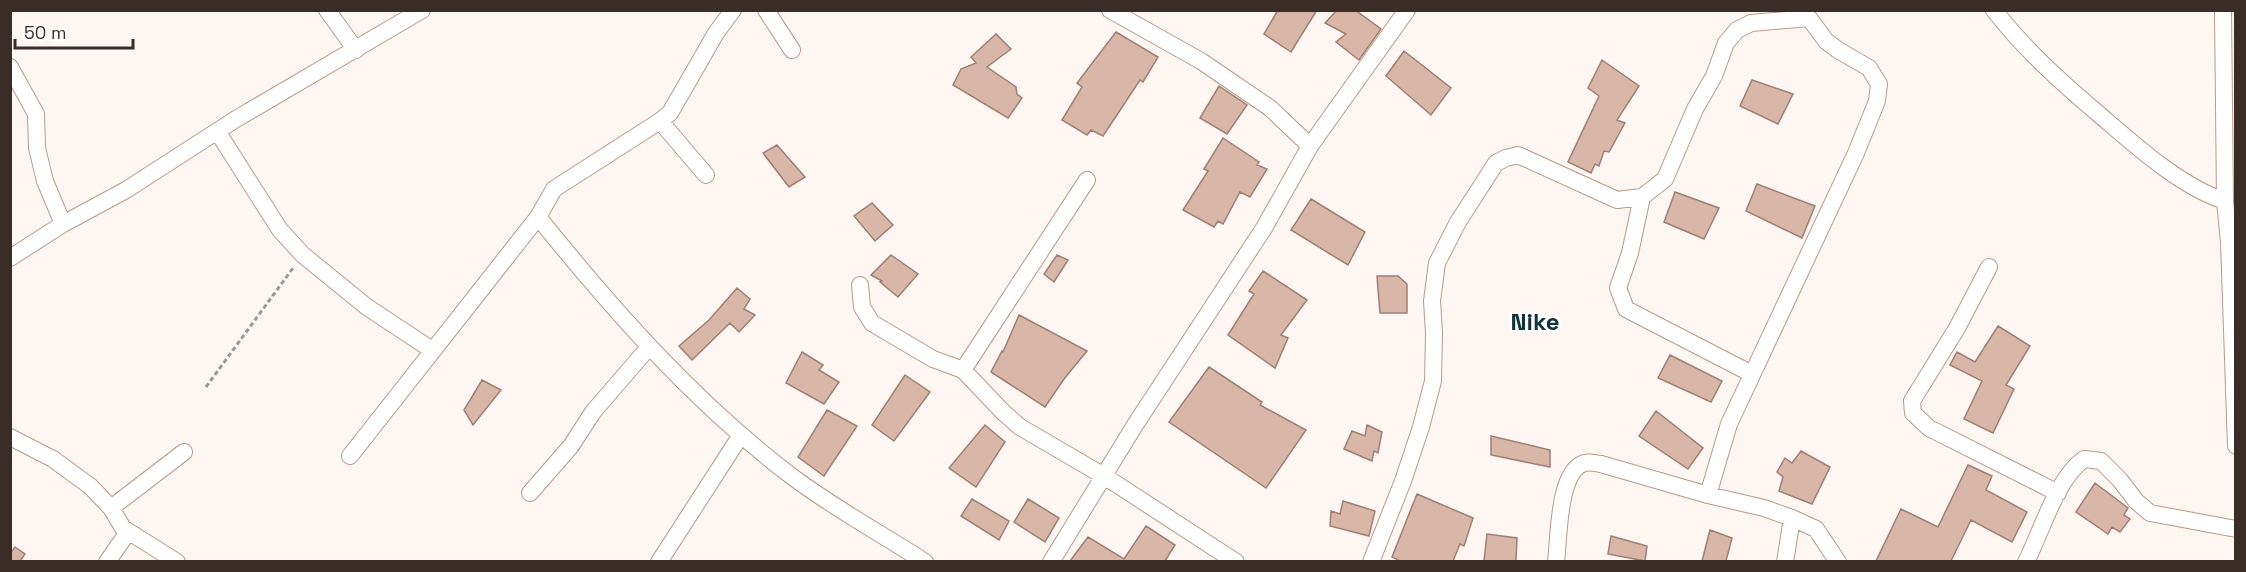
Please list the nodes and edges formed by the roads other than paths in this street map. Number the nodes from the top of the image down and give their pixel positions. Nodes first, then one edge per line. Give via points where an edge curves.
1 (327, 10) edge
2 (422, 10) edge
3 (733, 10) edge
4 (766, 10) edge
5 (1110, 10) edge
6 (1407, 10) edge
7 (1994, 10) edge
8 (2223, 10) edge
9 (1811, 14) edge
10 (356, 50) junction
11 (792, 50) dead end
12 (10, 67) edge
13 (660, 121) junction
14 (217, 131) junction
15 (1310, 146) junction
16 (706, 175) dead end
17 (1088, 180) dead end
18 (1642, 197) junction
19 (2225, 201) junction
20 (538, 217) junction
21 (63, 224) junction
22 (10, 258) edge
23 (1989, 267) dead end
24 (860, 285) dead end
25 (649, 347) junction
26 (432, 350) junction
27 (963, 370) junction
28 (1752, 374) junction
29 (741, 435) junction
30 (10, 437) edge
31 (2235, 446) edge
32 (184, 452) dead end
33 (350, 456) dead end
34 (1104, 476) junction
35 (530, 493) dead end
36 (2058, 493) junction
37 (1708, 495) junction
38 (111, 508) junction
39 (1792, 518) junction
40 (2235, 529) edge
41 (128, 532) junction
42 (107, 561) edge
43 (177, 561) edge
44 (659, 561) edge
45 (925, 561) edge
46 (1052, 561) edge
47 (1236, 561) edge
48 (1371, 561) edge
49 (1556, 561) edge
50 (1785, 561) edge
51 (1838, 561) edge
52 (2026, 561) edge

1 - 10 street
2 - 10 street
3 - 13 street via 670,113
4 - 11 street
5 - 15 street via 1218,72 1270,108
6 - 15 street
7 - 19 street via 2052,74 2147,156 2210,196
8 - 19 street
9 - 18 street via 1751,23 1737,30 1726,43 1665,179
9 - 28 street via 1826,41 1869,68 1878,84 1877,101
10 - 14 street
12 - 21 street via 36,114 37,148 45,182
13 - 16 street
13 - 20 street via 554,189
14 - 21 street via 126,190
14 - 26 street via 280,230 303,255 367,307
15 - 34 street via 1264,228
17 - 27 street
18 - 28 street via 1618,288 1626,309
18 - 48 street via 1617,200 1518,155 1496,164 1437,263 1432,301 1433,381 1403,481
19 - 31 street
20 - 25 street
20 - 26 street
21 - 22 street
23 - 36 street via 1912,401 1913,413 1929,428
24 - 27 street via 862,307 872,323 933,359
25 - 29 street
25 - 35 street
26 - 33 street
27 - 34 street via 1020,427
28 - 37 street via 1729,424
29 - 44 street
29 - 45 street via 792,476
30 - 38 street via 53,459 90,486
32 - 38 street
34 - 46 street
34 - 47 street
36 - 40 street via 2075,465 2093,459 2108,467 2150,513
36 - 52 street
37 - 39 street
37 - 49 street via 1584,462 1571,471 1564,494
38 - 41 street
39 - 50 street
39 - 51 street via 1816,529
41 - 42 street
41 - 43 street

